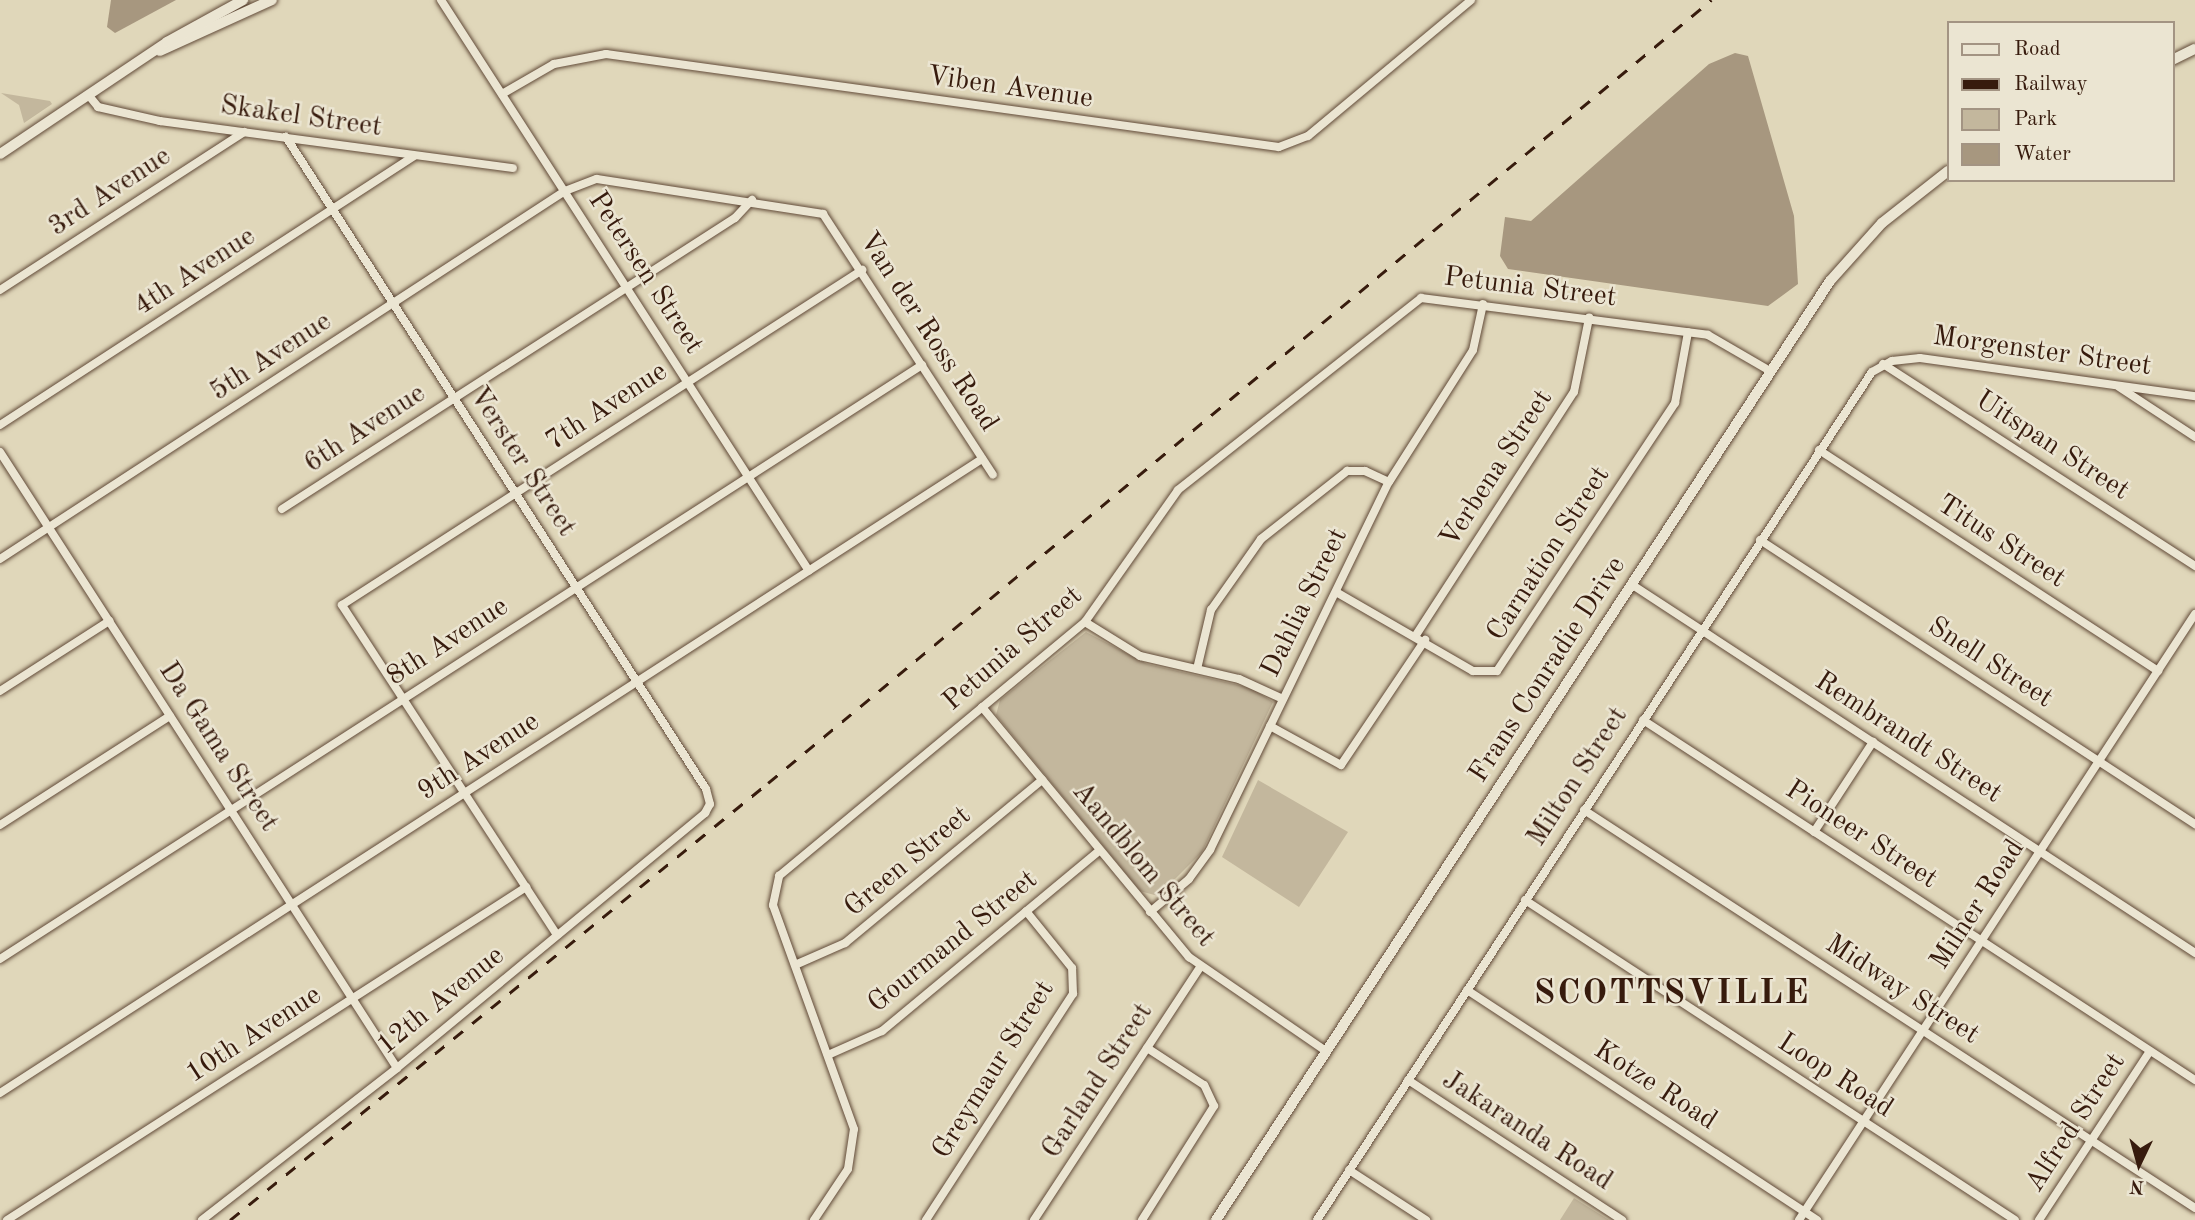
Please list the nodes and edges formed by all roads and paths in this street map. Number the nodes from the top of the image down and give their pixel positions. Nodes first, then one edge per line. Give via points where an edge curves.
1 (243, 0) edge
2 (272, 0) edge
3 (441, 0) edge
4 (1471, 0) edge
5 (2195, 49) edge
6 (160, 51) junction
7 (2174, 59) edge
8 (502, 94) junction
9 (90, 97) junction
10 (244, 132) junction
11 (286, 137) junction
12 (0, 154) edge
13 (414, 156) junction
14 (513, 168) dead end
15 (1946, 173) edge
16 (565, 191) junction
17 (752, 200) junction
18 (333, 210) junction
19 (862, 270) junction
20 (627, 287) junction
21 (0, 290) edge
22 (1483, 304) junction
23 (394, 305) junction
24 (1589, 318) junction
25 (1688, 332) junction
26 (1883, 364) junction
27 (922, 365) junction
28 (1770, 371) junction
29 (689, 382) junction
30 (2116, 385) junction
31 (2195, 396) edge
32 (454, 398) junction
33 (0, 425) edge
34 (2195, 437) edge
35 (1819, 450) junction
36 (0, 452) edge
37 (982, 459) junction
38 (993, 475) dead end
39 (748, 477) junction
40 (1389, 482) junction
41 (515, 493) junction
42 (282, 509) dead end
43 (48, 527) junction
44 (1760, 540) junction
45 (0, 559) edge
46 (2195, 566) edge
47 (809, 571) junction
48 (1631, 584) junction
49 (576, 587) junction
50 (1336, 592) junction
51 (2195, 614) edge
52 (109, 621) junction
53 (1085, 622) junction
54 (1702, 630) junction
55 (1416, 635) junction
56 (1425, 640) junction
57 (1197, 669) junction
58 (2158, 671) junction
59 (637, 682) junction
60 (0, 691) edge
61 (403, 698) junction
62 (1283, 699) junction
63 (982, 707) junction
64 (170, 716) junction
65 (1643, 720) junction
66 (1270, 726) junction
67 (1872, 742) junction
68 (2099, 761) junction
69 (1042, 780) junction
70 (465, 793) junction
71 (231, 810) junction
72 (1584, 810) junction
73 (705, 813) joint
74 (2195, 824) edge
75 (0, 825) edge
76 (1814, 832) junction
77 (1100, 851) junction
78 (2040, 852) junction
79 (526, 887) junction
80 (1525, 901) junction
81 (292, 904) junction
82 (1026, 911) junction
83 (1150, 912) junction
84 (557, 936) junction
85 (1982, 941) junction
86 (2195, 953) edge
87 (0, 959) edge
88 (795, 965) junction
89 (1200, 967) junction
90 (1467, 990) junction
91 (353, 999) junction
92 (1923, 1031) junction
93 (1147, 1048) junction
94 (1326, 1051) junction
95 (2150, 1051) junction
96 (828, 1055) junction
97 (397, 1068) junction
98 (1408, 1080) junction
99 (2195, 1080) edge
100 (0, 1093) edge
101 (1864, 1121) junction
102 (2091, 1141) junction
103 (1349, 1170) junction
104 (2195, 1208) edge
105 (1805, 1212) junction
106 (0, 1214) edge
107 (5, 1220) edge
108 (202, 1220) edge
109 (814, 1220) edge
110 (926, 1220) edge
111 (1034, 1220) edge
112 (1142, 1220) edge
113 (1216, 1220) edge
114 (1317, 1220) edge
115 (1426, 1220) edge
116 (1622, 1220) edge
117 (1799, 1220) edge
118 (1817, 1220) edge
119 (2015, 1220) edge
120 (2039, 1220) edge

1 - 6 street
2 - 6 street
3 - 8 street, Petersen Street
4 - 8 street, Viben Avenue via 1308,136 1279,146 606,54 554,64
5 - 7 street
6 - 9 street
8 - 16 street, Petersen Street
9 - 10 street, Skakel Street via 115,113
9 - 12 street
10 - 11 street, Skakel Street
10 - 21 street, 3rd Avenue
11 - 13 street, Skakel Street
11 - 18 street, Verster Street
13 - 14 street, Skakel Street
13 - 18 street, 4th Avenue
15 - 28 street, Frans Conradie Drive via 1860,245
16 - 17 street via 597,179
16 - 20 street, Petersen Street
16 - 23 street, 5th Avenue
17 - 19 street, Van der Ross Road via 823,214
17 - 20 street, 6th Avenue via 735,218
18 - 23 street, Verster Street
18 - 33 street, 4th Avenue
19 - 27 street, Van der Ross Road
19 - 29 street, 7th Avenue
20 - 29 street, Petersen Street
20 - 32 street, 6th Avenue
22 - 24 street, Petunia Street
22 - 40 street, Dahlia Street via 1473,350
22 - 53 street, Petunia Street via 1430,297 1397,312 1178,490
23 - 32 street, Verster Street
23 - 43 street, 5th Avenue
24 - 25 street, Petunia Street
24 - 55 street, Verbena Street via 1574,392
25 - 28 street, Petunia Street via 1718,338
25 - 56 street, Carnation Street via 1675,403 1504,666 1482,674
26 - 30 street, Morgenster Street via 1920,358
26 - 35 street, Milton Street via 1863,383
26 - 46 street, Uitspan Street
27 - 37 street, Van der Ross Road
27 - 39 street, 8th Avenue
28 - 48 street, Frans Conradie Drive
29 - 39 street, Petersen Street
29 - 41 street, 7th Avenue
30 - 31 street, Morgenster Street
30 - 34 street
32 - 41 street, Verster Street
32 - 42 street, 6th Avenue
35 - 44 street, Milton Street
35 - 58 street, Titus Street
36 - 43 street, Da Gama Street
37 - 38 street, Van der Ross Road
37 - 47 street, 9th Avenue
39 - 47 street, Petersen Street
39 - 49 street, 8th Avenue
40 - 50 street, Dahlia Street
40 - 57 street via 1365,471 1347,471 1255,546 1211,610
41 - 49 street, Verster Street
41 - 61 street, 7th Avenue via 342,605
43 - 45 street, 5th Avenue
43 - 52 street, Da Gama Street
44 - 54 street, Milton Street
44 - 68 street, Snell Street
47 - 59 street, 9th Avenue
48 - 54 street, Rembrandt Street
48 - 94 street, Frans Conradie Drive
49 - 59 street, Verster Street
49 - 61 street, 8th Avenue
50 - 55 street, Carnation Street
50 - 62 street, Dahlia Street
51 - 58 street, Milner Road
52 - 60 street
52 - 64 street, Da Gama Street
53 - 57 street via 1140,656
53 - 63 street, Petunia Street
54 - 65 street, Milton Street
54 - 67 street, Rembrandt Street
55 - 56 street, Carnation Street
56 - 66 street via 1341,765
57 - 62 street via 1239,679
58 - 68 street, Milner Road
59 - 70 street, 9th Avenue
59 - 73 street, Verster Street via 709,793
61 - 70 street
61 - 71 street, 8th Avenue
62 - 66 street, Dahlia Street
63 - 69 street, Aandblom Street
63 - 88 street, Petunia Street via 779,876 774,905
64 - 71 street, Da Gama Street
64 - 75 street
65 - 72 street, Milton Street
65 - 76 street, Pioneer Street
66 - 83 street, Dahlia Street via 1200,866
67 - 76 street
67 - 78 street, Rembrandt Street
68 - 74 street, Snell Street
68 - 78 street, Milner Road
69 - 77 street, Aandblom Street
69 - 88 street, Green Street via 845,943
70 - 79 street
70 - 81 street, 9th Avenue
71 - 81 street, Da Gama Street
71 - 87 street, 8th Avenue
72 - 80 street, Milton Street
72 - 92 street, Midway Street
73 - 84 street, 12th Avenue
76 - 85 street, Pioneer Street
77 - 82 street, Gourmand Street
77 - 83 street, Aandblom Street
78 - 85 street, Milner Road
78 - 86 street, Rembrandt Street
79 - 84 street
79 - 91 street, 10th Avenue
80 - 90 street, Milton Street
80 - 101 street, Loop Road
81 - 91 street, Da Gama Street
81 - 100 street, 9th Avenue
82 - 96 street, Gourmand Street via 881,1031
82 - 110 street, Greymaur Street via 1072,968 1073,994
83 - 89 street, Aandblom Street
84 - 97 street, 12th Avenue
85 - 92 street, Milner Road
85 - 95 street, Pioneer Street
88 - 96 street, Petunia Street
89 - 93 street, Garland Street
89 - 94 street, Aandblom Street
90 - 98 street, Milton Street
90 - 105 street, Kotze Road
91 - 97 street, Da Gama Street
91 - 107 street, 10th Avenue
92 - 101 street, Milner Road
92 - 102 street, Midway Street
93 - 111 street, Garland Street
93 - 112 street via 1205,1085 1214,1106
94 - 113 street, Frans Conradie Drive
95 - 99 street, Pioneer Street
95 - 102 street, Alfred Street
96 - 109 street, Petunia Street via 852,1121 855,1145 848,1169
97 - 108 street, 12th Avenue
98 - 103 street, Milton Street
98 - 116 street, Jakaranda Road
101 - 105 street, Milner Road
101 - 119 street, Loop Road
102 - 104 street, Midway Street
102 - 120 street, Alfred Street
103 - 114 street, Milton Street
103 - 115 street
105 - 117 street, Milner Road
105 - 118 street, Kotze Road
106 - 107 street

